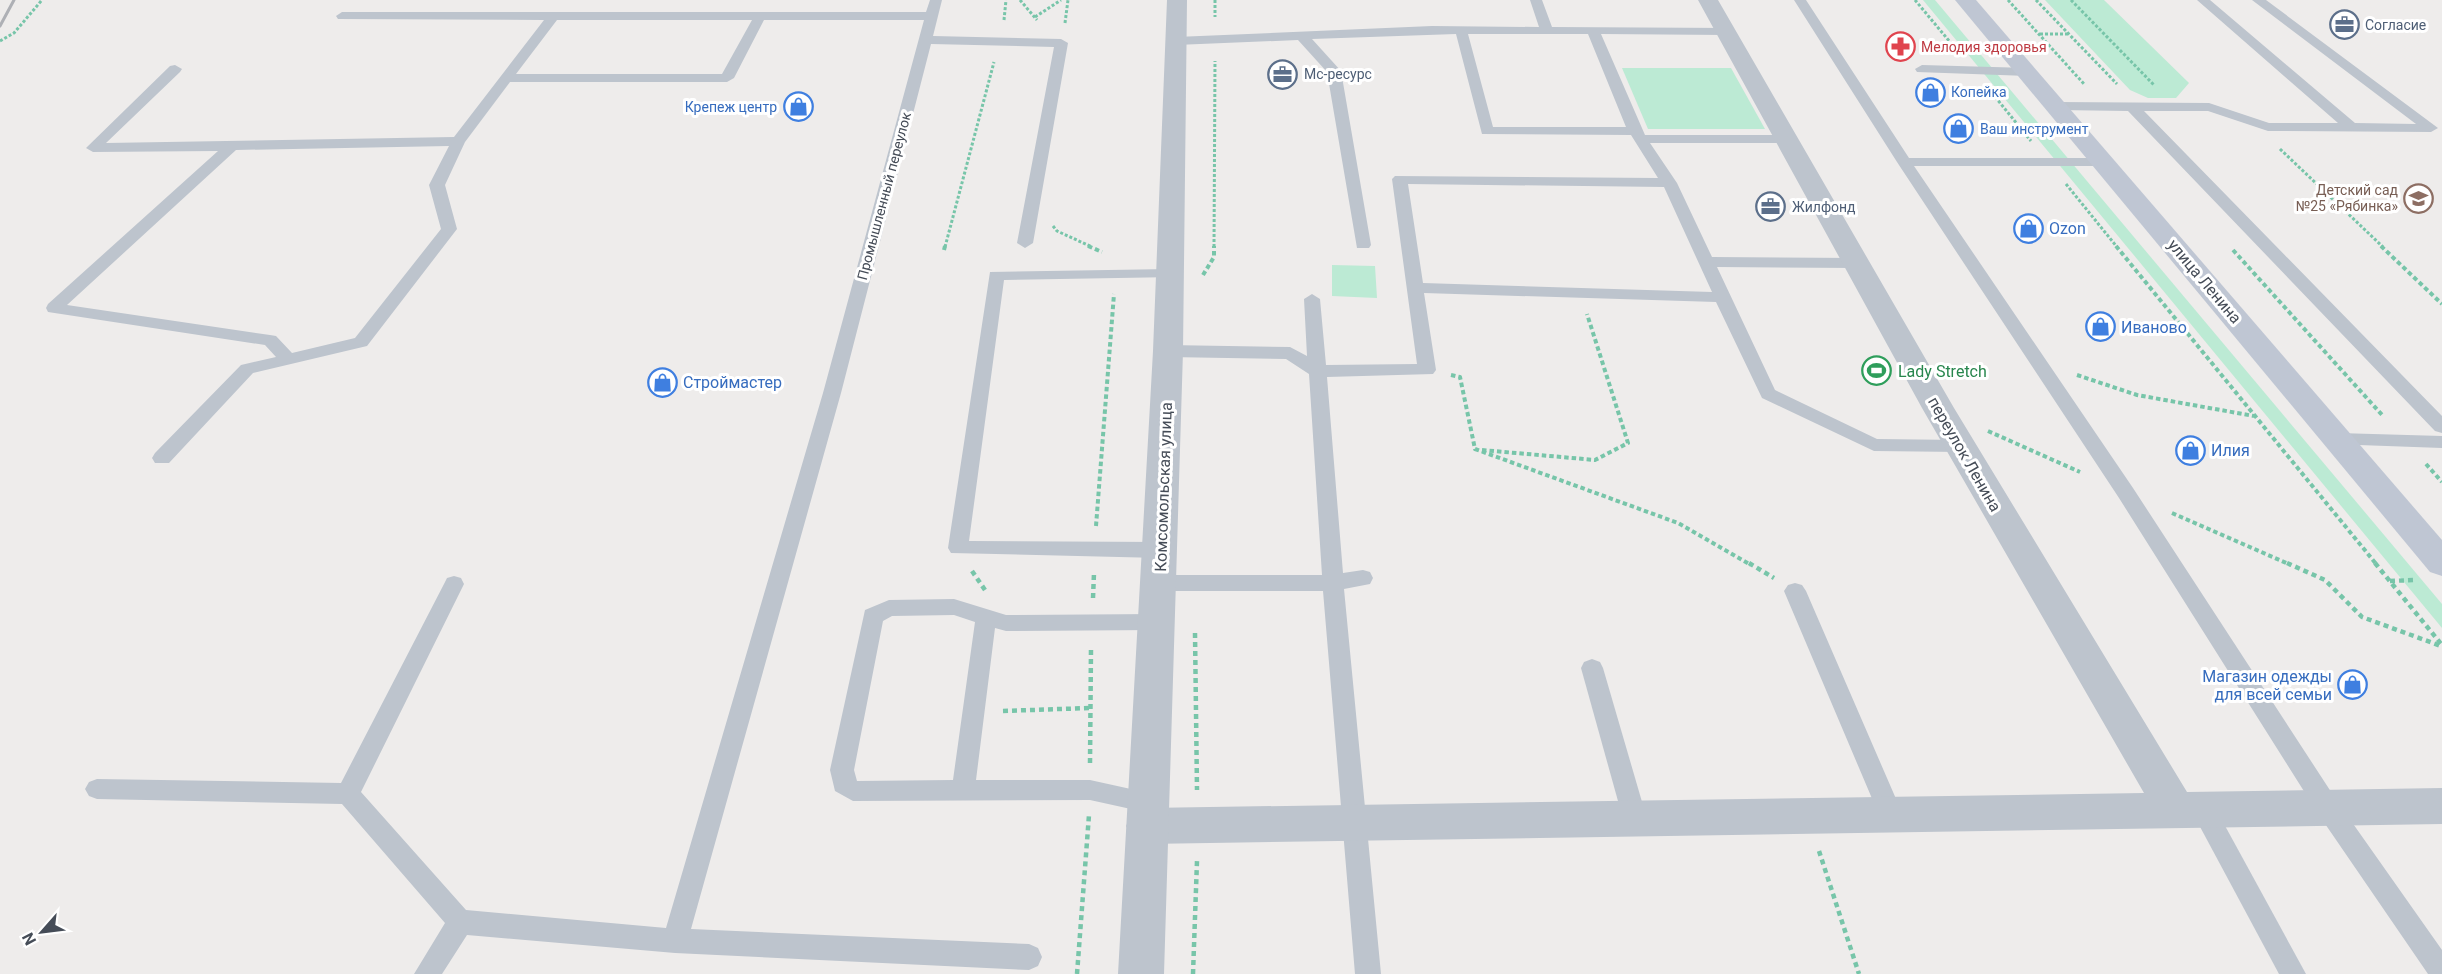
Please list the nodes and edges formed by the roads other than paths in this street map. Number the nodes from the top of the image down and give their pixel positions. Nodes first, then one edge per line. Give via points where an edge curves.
1 (936, 0) edge
2 (1177, 0) edge
3 (1536, 0) edge
4 (1708, 0) edge
5 (1800, 0) edge
6 (1965, 0) edge
7 (2203, 0) edge
8 (2258, 0) edge
9 (554, 15) junction
10 (342, 16) dead end
11 (760, 16) junction
12 (932, 16) junction
13 (1461, 30) junction
14 (1547, 30) junction
15 (1593, 30) junction
16 (1726, 30) junction
17 (1303, 37) junction
18 (926, 40) junction
19 (1176, 41) junction
20 (175, 69) dead end
21 (1922, 69) dead end
22 (2028, 72) junction
23 (507, 78) junction
24 (2057, 106) junction
25 (2132, 107) junction
26 (2352, 128) junction
27 (1637, 135) junction
28 (1787, 139) junction
29 (458, 141) junction
30 (232, 146) junction
31 (1904, 162) junction
32 (2105, 162) junction
33 (1668, 183) junction
34 (1025, 243) dead end
35 (1363, 245) dead end
36 (1706, 262) junction
37 (1856, 263) junction
38 (1185, 277) junction
39 (1415, 288) junction
40 (1721, 297) junction
41 (1312, 299) dead end
42 (1168, 351) junction
43 (288, 359) junction
44 (1317, 371) junction
45 (2442, 427) edge
46 (2338, 439) junction
47 (2442, 442) edge
48 (1960, 446) junction
49 (162, 458) dead end
50 (1160, 550) junction
51 (2442, 563) edge
52 (1363, 578) dead end
53 (1159, 583) junction
54 (1333, 583) junction
55 (454, 584) dead end
56 (1795, 591) road end
57 (986, 616) junction
58 (1157, 622) junction
59 (1592, 668) dead end
60 (97, 789) dead end
61 (963, 791) junction
62 (348, 794) junction
63 (2442, 806) edge
64 (2328, 808) junction
65 (2190, 810) junction
66 (1148, 814) junction
67 (1891, 815) junction
68 (1635, 819) junction
69 (1355, 823) junction
70 (460, 922) junction
71 (675, 941) junction
72 (1029, 957) dead end
73 (2442, 972) edge
74 (427, 974) edge
75 (1141, 974) edge
76 (1368, 974) edge
77 (2293, 974) edge

1 - 12 lane, Промышленный переулок
2 - 19 street, Комсомольская улица
3 - 14 lane
4 - 16 street, переулок Ленина
5 - 31 lane
6 - 22 main road, улица Ленина
7 - 26 lane
8 - 26 lane via 2431,128
9 - 10 lane
9 - 11 lane
9 - 23 lane
11 - 12 lane
11 - 23 lane via 727,78
12 - 18 lane, Промышленный переулок
13 - 14 lane
13 - 17 lane
13 - 27 lane via 1487,131
14 - 15 lane
15 - 16 lane
15 - 27 lane
16 - 28 street, переулок Ленина
17 - 19 lane
17 - 35 lane via 1334,71
18 - 34 lane via 1061,43
18 - 71 lane, Промышленный переулок via 832,393
19 - 38 street, Комсомольская улица
20 - 30 lane via 93,148
21 - 22 lane
22 - 24 main road, улица Ленина
23 - 29 lane
24 - 25 lane
24 - 32 main road, улица Ленина
25 - 26 lane via 2209,107 2268,127
25 - 45 lane
27 - 28 lane
27 - 33 lane
28 - 37 street, переулок Ленина
29 - 30 lane
29 - 43 lane via 437,186 449,229 361,342
30 - 43 lane via 54,308 270,340
31 - 32 lane
31 - 64 lane via 2126,493
32 - 46 main road, улица Ленина
33 - 36 lane
33 - 39 lane via 1400,179
36 - 37 lane
36 - 40 lane
37 - 48 street, переулок Ленина
38 - 42 street, Комсомольская улица
38 - 50 lane via 996,275 958,548
39 - 40 lane
39 - 44 lane via 1427,370
40 - 48 lane via 1768,394 1874,445
41 - 44 lane
42 - 44 lane via 1290,353
42 - 50 street, Комсомольская улица
43 - 49 lane via 247,369
44 - 54 lane
46 - 47 lane
46 - 51 main road, улица Ленина
48 - 65 street, переулок Ленина
50 - 53 street, Комсомольская улица
52 - 54 lane
53 - 54 lane
53 - 58 street, Комсомольская улица
54 - 69 lane
55 - 62 lane
56 - 67 lane
57 - 58 lane via 1006,622
57 - 61 lane
57 - 61 lane via 954,607 889,608 873,616 842,770 843,784 853,790
58 - 66 street, Комсомольская улица
59 - 68 lane
60 - 62 lane
61 - 66 lane via 1090,790
62 - 70 lane
63 - 64 street
64 - 65 street
64 - 73 lane
65 - 67 street
65 - 77 lane
66 - 69 street via 1198,826
66 - 75 street, Комсомольская улица
67 - 68 street
68 - 69 street
69 - 76 lane
70 - 71 lane
70 - 74 lane
71 - 72 lane

